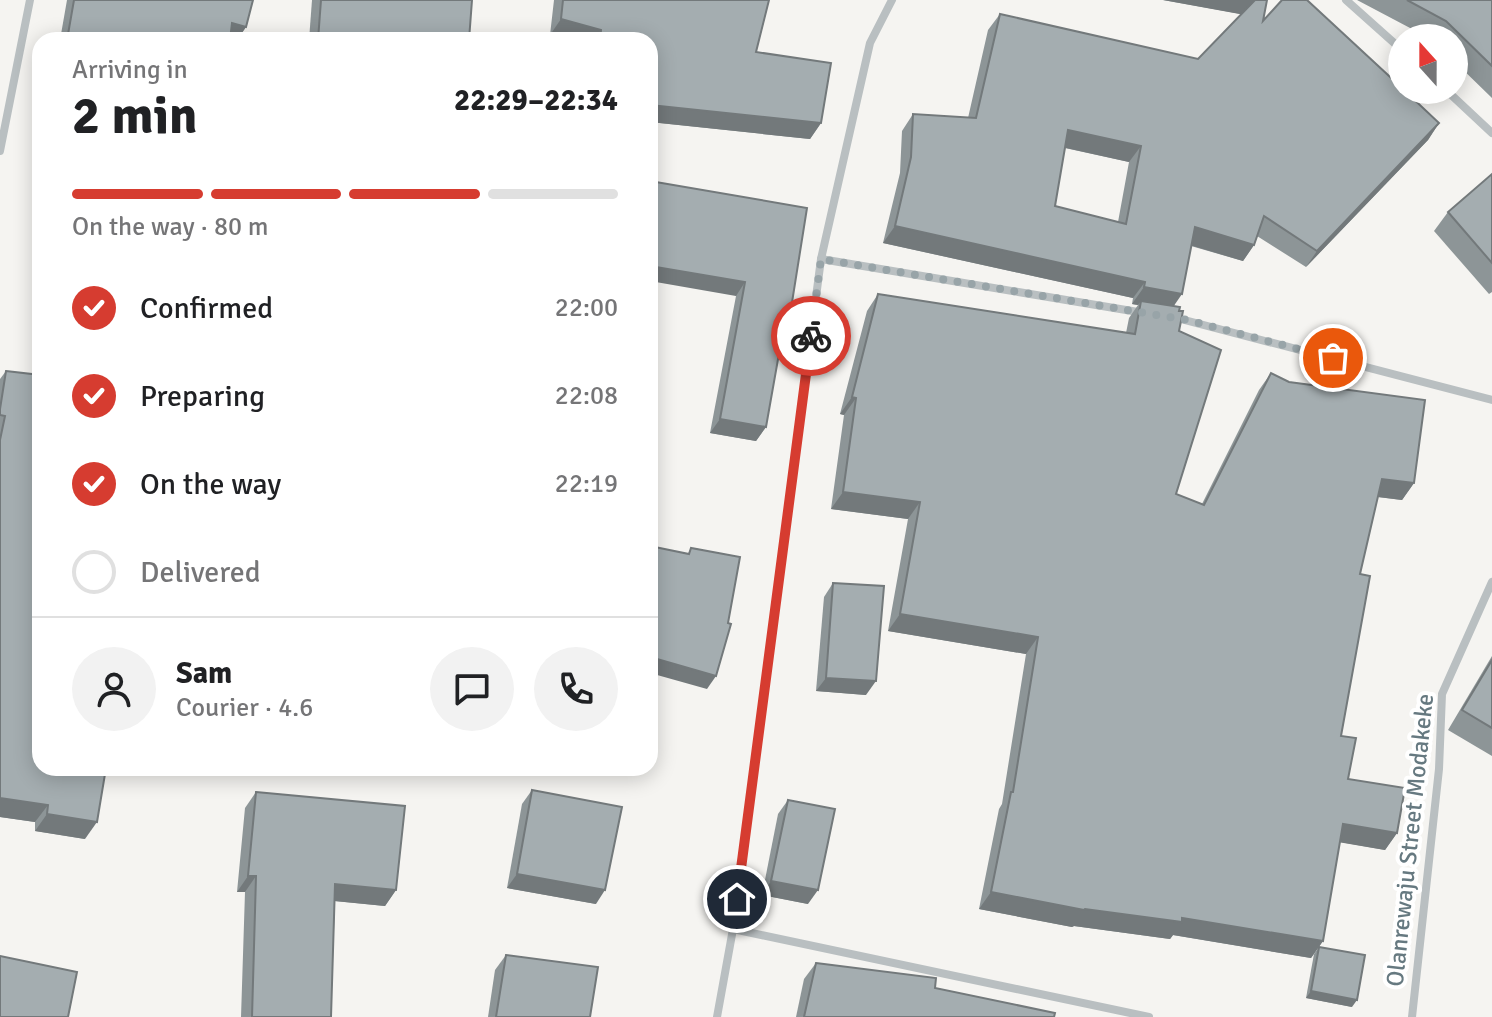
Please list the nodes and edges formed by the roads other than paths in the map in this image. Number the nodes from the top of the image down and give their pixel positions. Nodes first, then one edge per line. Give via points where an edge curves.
1 (30, 0) edge
2 (892, 0) edge
3 (1346, 0) edge
4 (1388, 38) edge
5 (1461, 104) edge
6 (1492, 133) edge
7 (0, 151) edge
8 (821, 259) junction
9 (1492, 400) edge
10 (1492, 582) edge
11 (733, 929) junction
12 (717, 1017) edge
13 (1149, 1017) edge
14 (1412, 1017) edge

1 - 7 street
2 - 8 street via 870,43
3 - 4 street
5 - 6 street
8 - 9 street via 1187,320
8 - 11 street
10 - 14 street, Olanrewaju Street Modakeke via 1442,694
11 - 12 street
11 - 13 street

